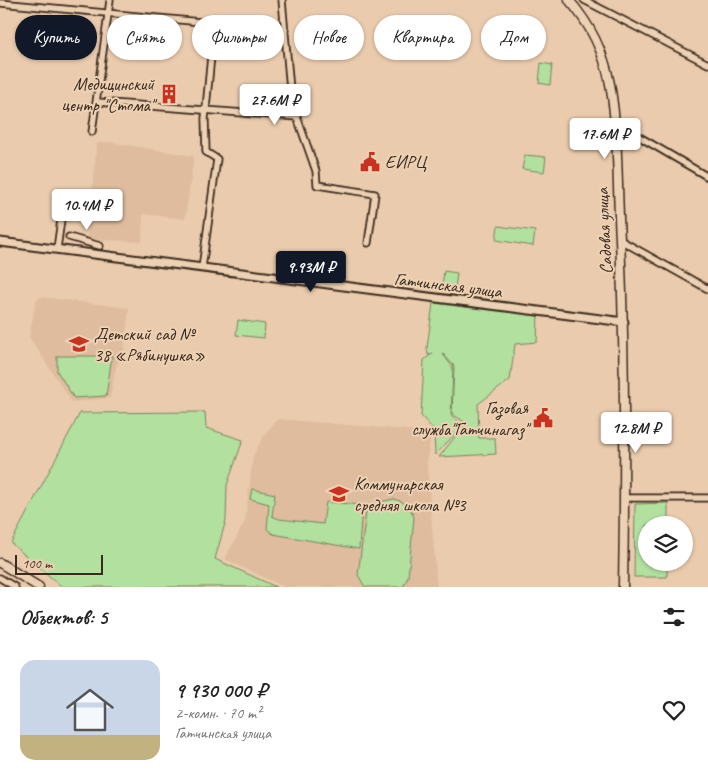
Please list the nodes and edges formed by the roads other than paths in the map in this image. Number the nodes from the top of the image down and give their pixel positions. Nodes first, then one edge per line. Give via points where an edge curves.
1 (110, 0) edge
2 (282, 0) edge
3 (569, 0) edge
4 (584, 0) edge
5 (0, 3) edge
6 (108, 14) junction
7 (192, 22) edge
8 (286, 30) joint
9 (211, 60) edge
10 (708, 64) edge
11 (97, 102) junction
12 (206, 112) junction
13 (297, 117) junction
14 (614, 122) junction
15 (92, 132) dead end
16 (708, 177) edge
17 (63, 205) dead end
18 (69, 236) dead end
19 (620, 240) junction
20 (0, 242) edge
21 (368, 243) dead end
22 (100, 246) dead end
23 (57, 249) junction
24 (202, 268) junction
25 (708, 289) edge
26 (624, 322) junction
27 (624, 498) junction
28 (708, 498) edge
29 (0, 563) edge
30 (0, 578) edge
31 (15, 587) edge
32 (38, 587) edge
33 (623, 587) edge

1 - 6 street
2 - 8 street
3 - 14 main road, Садовая улица via 589,25 601,52 610,83
4 - 10 street
5 - 6 street
6 - 7 street
6 - 11 street
8 - 13 street via 292,112
9 - 12 street
11 - 12 street
11 - 15 street
12 - 13 street
12 - 24 street via 206,152 217,160
13 - 21 street via 316,171 317,185 375,194
14 - 16 street
14 - 19 main road, Садовая улица
17 - 23 street
18 - 22 street
19 - 25 street
19 - 26 main road, Садовая улица
20 - 23 street, Гатчинская улица
23 - 24 street, Гатчинская улица
24 - 26 street, Гатчинская улица
26 - 27 main road, Садовая улица
27 - 28 street
27 - 33 main road, Садовая улица
29 - 32 main road
30 - 31 street

